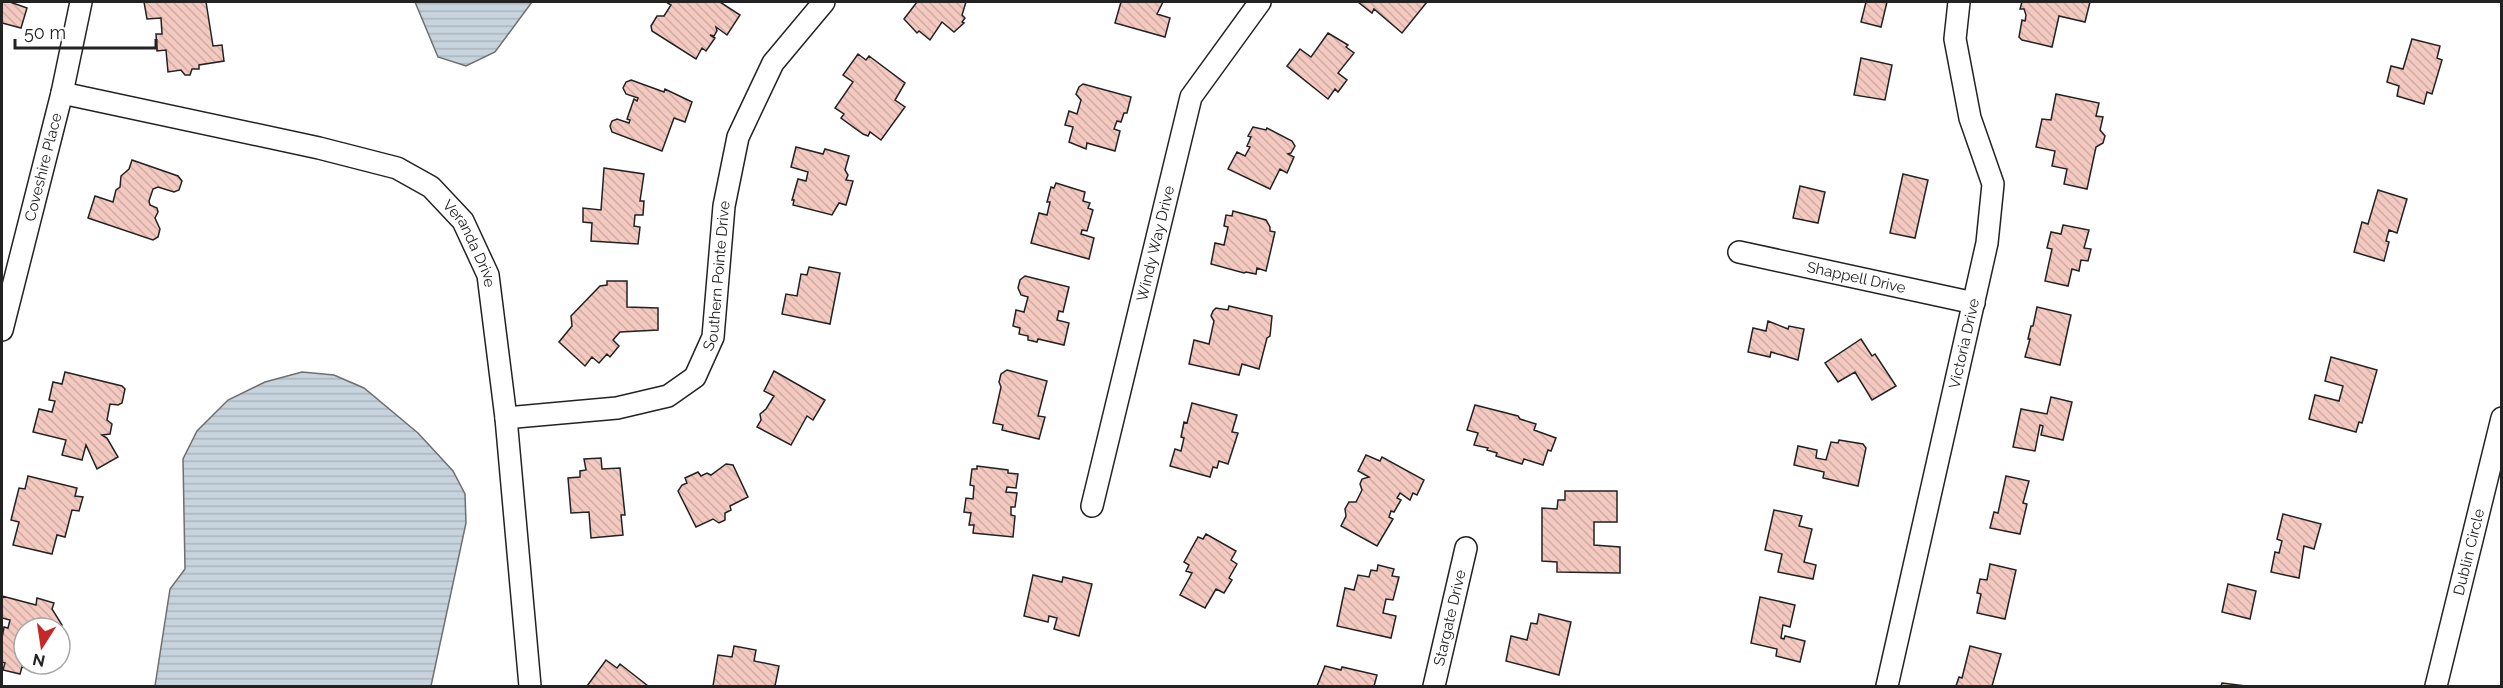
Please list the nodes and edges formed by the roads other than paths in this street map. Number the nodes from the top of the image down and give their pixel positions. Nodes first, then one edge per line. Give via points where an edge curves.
1 (81, 2) edge
2 (824, 2) edge
3 (1260, 2) edge
4 (1959, 2) edge
5 (62, 93) junction
6 (1739, 252) dead end
7 (1974, 303) junction
8 (2, 330) edge
9 (506, 418) junction
10 (2502, 418) edge
11 (1092, 506) dead end
12 (1466, 548) dead end
13 (530, 687) edge
14 (1434, 687) edge
15 (1887, 687) edge
16 (2436, 687) edge

1 - 5 street, Coveshire Place
2 - 9 street, Southern Pointe Drive via 773,63 738,137 724,206 713,337 695,377 668,396 617,408
3 - 11 street, Windy Way Drive via 1191,97 1184,117
4 - 7 street, Victoria Drive via 1955,39 1970,117 1993,184 1988,243
5 - 8 street, Coveshire Place
5 - 9 street, Veranda Drive via 397,168 431,188 463,221 488,275
6 - 7 street, Shappell Drive
7 - 15 street, Victoria Drive
9 - 13 street, Veranda Drive
10 - 16 street, Dublin Circle
12 - 14 street, Stargate Drive

